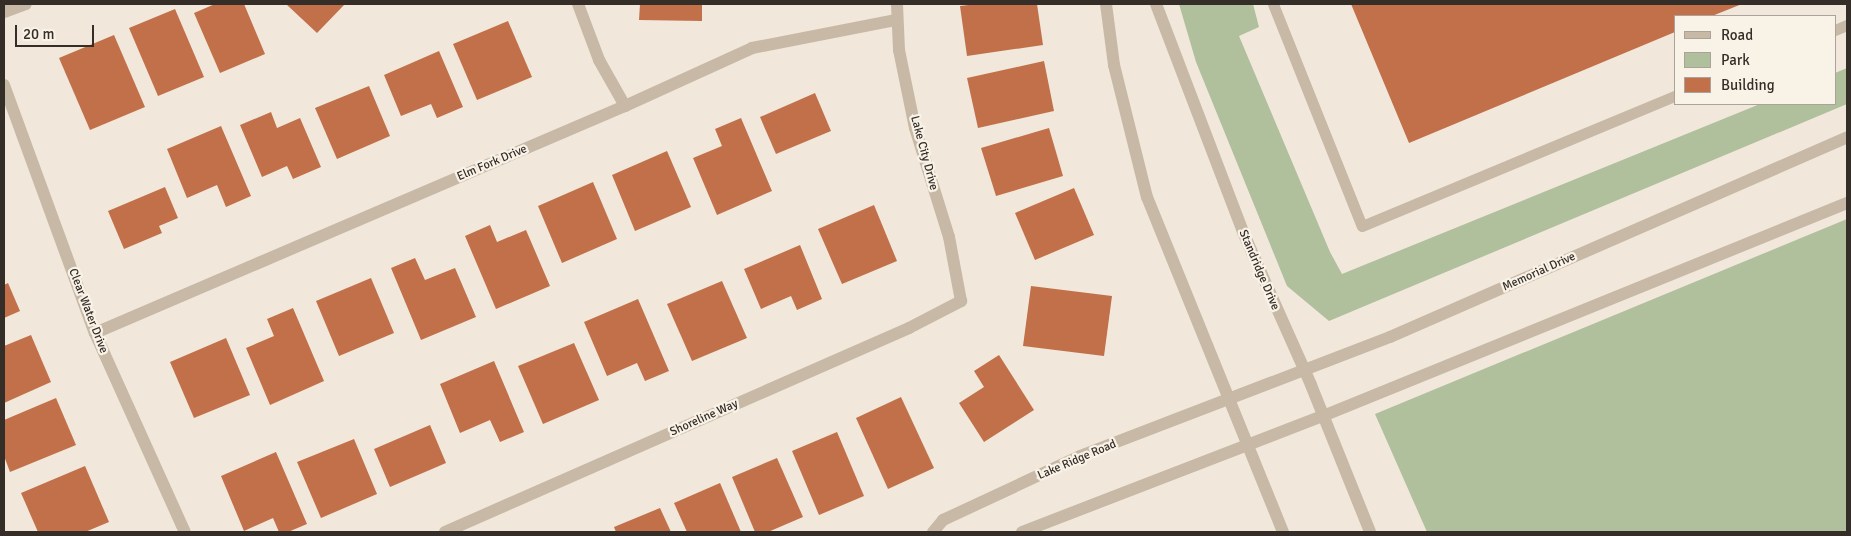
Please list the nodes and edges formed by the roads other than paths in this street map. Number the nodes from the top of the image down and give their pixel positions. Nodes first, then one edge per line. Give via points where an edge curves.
1 (26, 4) edge
2 (578, 4) edge
3 (897, 4) edge
4 (1106, 4) edge
5 (1156, 4) edge
6 (1273, 4) edge
7 (4, 12) edge
8 (896, 20) junction
9 (4, 85) edge
10 (1674, 96) edge
11 (625, 106) junction
12 (1847, 137) edge
13 (1847, 203) edge
14 (962, 301) joint
15 (95, 333) junction
16 (1304, 372) junction
17 (1228, 400) junction
18 (1323, 416) junction
19 (1247, 444) junction
20 (185, 532) edge
21 (445, 532) edge
22 (933, 532) edge
23 (1022, 532) edge
24 (1283, 532) edge
25 (1370, 532) edge

1 - 7 street
2 - 11 street via 599,60
3 - 8 street, Lake City Drive
4 - 17 street via 1114,65 1147,197
5 - 16 street, Standridge Drive via 1243,232
6 - 10 lane via 1362,226
8 - 11 street, Elm Fork Drive via 752,48
8 - 14 street, Lake City Drive via 915,128 949,238
9 - 15 street, Clear Water Drive
11 - 15 street, Elm Fork Drive
12 - 16 street, Memorial Drive
13 - 18 street
14 - 21 street, Shoreline Way via 909,328
15 - 20 street, Clear Water Drive
16 - 17 street, Memorial Drive
16 - 18 street, Standridge Drive
17 - 19 street
17 - 22 street, Lake Ridge Road via 1080,456 943,520
18 - 19 street
18 - 25 street, Standridge Drive
19 - 23 street
19 - 24 street

